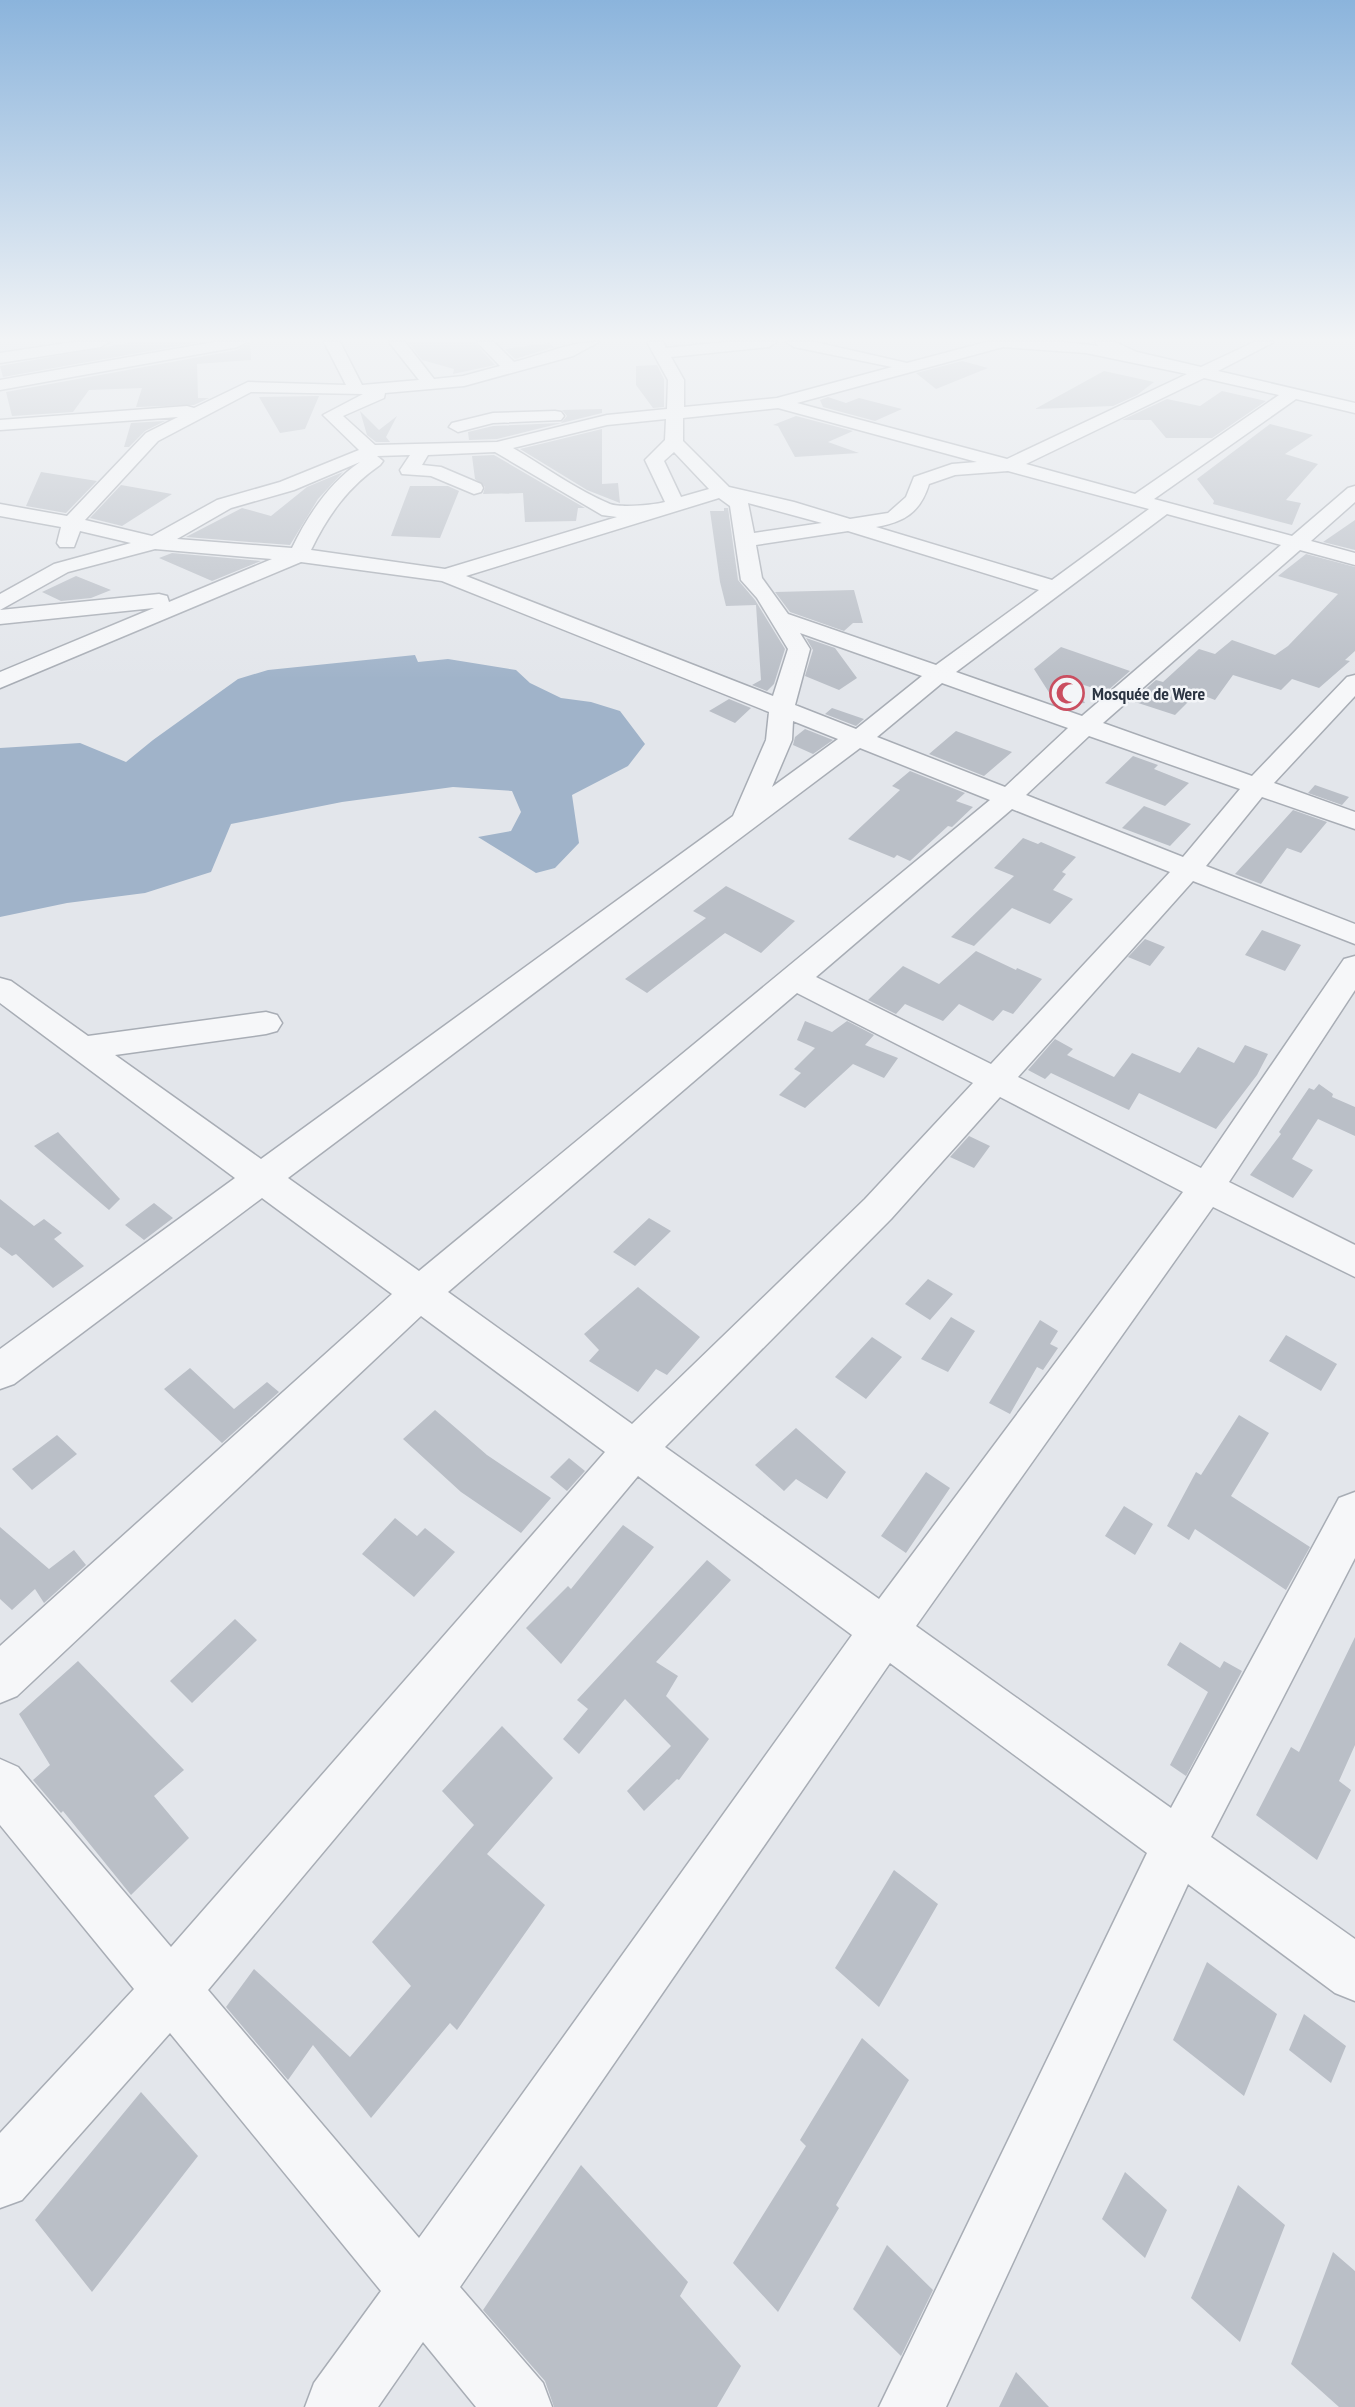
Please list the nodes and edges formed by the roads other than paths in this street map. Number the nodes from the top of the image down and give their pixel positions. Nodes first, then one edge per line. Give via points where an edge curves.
1 (136, 454) edge
2 (363, 454) edge
3 (387, 454) edge
4 (420, 454) edge
5 (511, 454) edge
6 (660, 454) edge
7 (686, 454) edge
8 (970, 454) edge
9 (1032, 454) edge
10 (1215, 454) edge
11 (1010, 465) junction
12 (474, 488) dead end
13 (722, 491) junction
14 (1355, 492) edge
15 (1152, 504) junction
16 (671, 508) junction
17 (0, 510) edge
18 (72, 523) junction
19 (849, 526) junction
20 (744, 541) junction
21 (155, 543) junction
22 (1297, 543) junction
23 (299, 555) junction
24 (1355, 559) edge
25 (61, 568) junction
26 (446, 575) junction
27 (1055, 588) junction
28 (205, 594) junction
29 (0, 603) edge
30 (0, 617) edge
31 (783, 619) junction
32 (939, 674) junction
33 (0, 681) edge
34 (1355, 682) edge
35 (782, 708) junction
36 (1085, 726) junction
37 (859, 738) junction
38 (1257, 786) junction
39 (1008, 798) junction
40 (1355, 821) edge
41 (744, 822) junction
42 (1188, 869) junction
43 (1355, 935) edge
44 (1355, 966) edge
45 (794, 979) junction
46 (0, 989) edge
47 (266, 1023) dead end
48 (82, 1048) junction
49 (994, 1080) junction
50 (261, 1178) junction
51 (1208, 1188) junction
52 (1355, 1262) edge
53 (420, 1293) junction
54 (0, 1373) edge
55 (635, 1449) junction
56 (1355, 1513) edge
57 (884, 1630) junction
58 (0, 1679) edge
59 (0, 1785) edge
60 (1179, 1845) junction
61 (1355, 1973) edge
62 (171, 1990) junction
63 (0, 2178) edge
64 (421, 2290) junction
65 (338, 2407) edge
66 (519, 2407) edge
67 (912, 2407) edge

1 - 18 street
2 - 21 street via 287,486 224,504
3 - 23 street via 344,484 314,520
4 - 12 street via 409,470 435,471
5 - 16 street via 609,511
6 - 16 street via 654,460
7 - 13 street
8 - 11 street
9 - 11 street
10 - 15 street
11 - 15 street
11 - 19 street via 952,470 921,481 915,499 894,518
13 - 16 street
13 - 19 street
13 - 20 street via 739,504
14 - 22 street
15 - 22 street
15 - 27 street
16 - 26 street
17 - 18 street
18 - 21 street
18 - 25 street
19 - 20 street
19 - 27 street
20 - 31 street via 752,580
21 - 23 street
21 - 25 street
22 - 24 street
22 - 36 street
23 - 26 street
23 - 28 street
25 - 29 street
26 - 35 street
27 - 32 street
28 - 30 street
28 - 33 street
31 - 32 street
31 - 35 street via 799,649
32 - 36 street
32 - 37 street
34 - 38 street
35 - 37 street
35 - 41 street via 779,740
36 - 38 street
36 - 39 street
37 - 39 street
37 - 41 street
38 - 40 street
38 - 42 street
39 - 42 street
39 - 45 street
41 - 50 street
42 - 43 street
42 - 49 street
44 - 51 street
45 - 49 street
45 - 53 street
46 - 48 street
47 - 48 street
48 - 50 street
49 - 51 street
49 - 55 street via 878,1209
50 - 53 street
50 - 54 street
51 - 52 street
51 - 57 street
53 - 55 street
53 - 58 street
55 - 57 street
55 - 62 street
56 - 60 street
57 - 60 street
57 - 64 street
59 - 62 street
60 - 61 street
60 - 67 street
62 - 63 street
62 - 64 street
64 - 65 street
64 - 66 street

